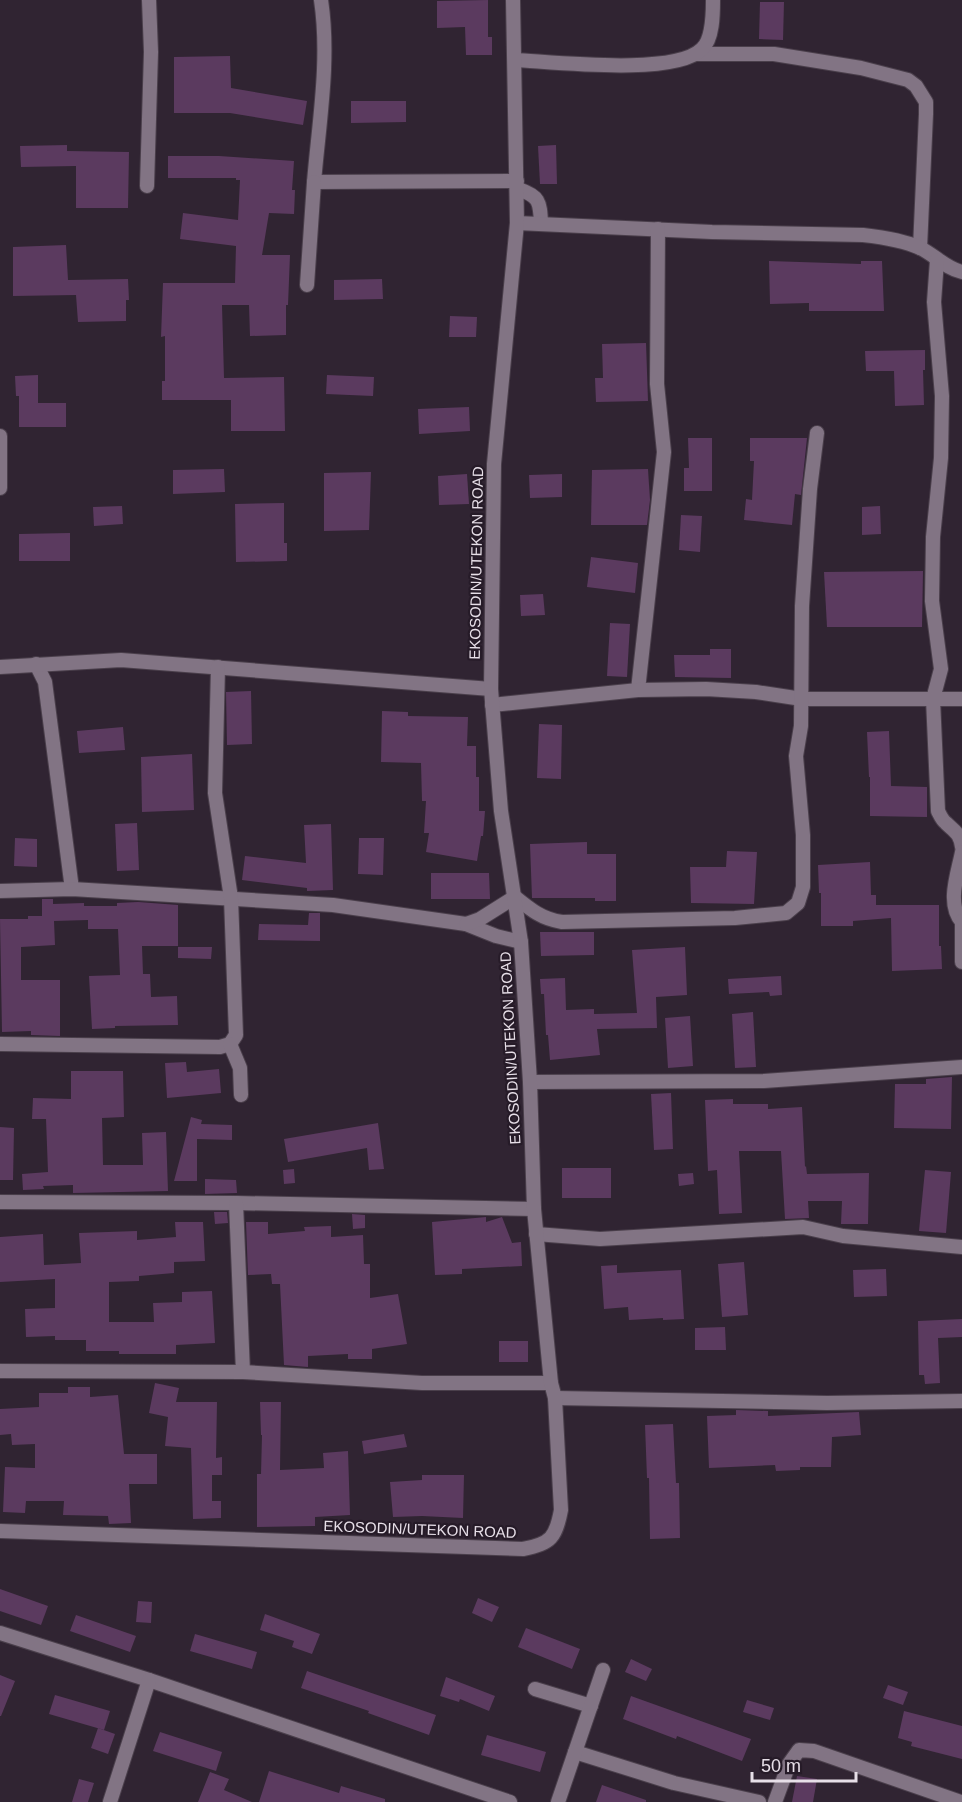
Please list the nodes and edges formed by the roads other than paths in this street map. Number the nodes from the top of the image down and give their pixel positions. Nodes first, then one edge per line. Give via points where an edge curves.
1 (149, 0) edge
2 (321, 0) edge
3 (513, 0) edge
4 (713, 0) edge
5 (696, 54) junction
6 (515, 60) junction
7 (314, 182) junction
8 (517, 185) junction
9 (147, 186) dead end
10 (517, 223) junction
11 (541, 223) junction
12 (658, 229) junction
13 (920, 248) junction
14 (937, 261) junction
15 (962, 272) edge
16 (307, 285) dead end
17 (817, 433) dead end
18 (0, 436) edge
19 (0, 488) edge
20 (36, 664) junction
21 (0, 667) edge
22 (218, 667) junction
23 (491, 689) junction
24 (638, 690) junction
25 (802, 699) junction
26 (933, 699) junction
27 (962, 699) edge
28 (492, 705) junction
29 (962, 847) edge
30 (962, 852) edge
31 (72, 889) junction
32 (0, 891) edge
33 (515, 897) junction
34 (231, 898) junction
35 (962, 922) edge
36 (466, 924) junction
37 (521, 942) junction
38 (962, 962) edge
39 (0, 1044) edge
40 (230, 1044) junction
41 (962, 1067) edge
42 (530, 1082) junction
43 (241, 1095) dead end
44 (0, 1202) edge
45 (236, 1203) junction
46 (534, 1209) junction
47 (536, 1234) junction
48 (962, 1247) edge
49 (0, 1371) edge
50 (243, 1372) junction
51 (551, 1383) junction
52 (555, 1398) junction
53 (962, 1401) edge
54 (0, 1531) edge
55 (0, 1633) edge
56 (603, 1670) dead end
57 (149, 1680) junction
58 (535, 1689) dead end
59 (591, 1706) junction
60 (575, 1752) junction
61 (110, 1802) edge
62 (510, 1802) edge
63 (558, 1802) edge
64 (759, 1802) edge
65 (776, 1802) edge
66 (961, 1802) edge

1 - 9 street
2 - 7 street via 324,67
3 - 6 street, EKOSODIN/UTEKON ROAD
4 - 5 street via 709,39
5 - 6 street via 682,60 627,67
5 - 13 street via 774,54 861,68 916,86 926,102
6 - 8 street, EKOSODIN/UTEKON ROAD
7 - 8 street
7 - 16 street
8 - 10 street, EKOSODIN/UTEKON ROAD
8 - 11 street via 538,199
10 - 11 street
10 - 23 street, EKOSODIN/UTEKON ROAD via 494,464
11 - 12 street
12 - 13 street via 863,235
12 - 24 street via 657,384 664,452
13 - 14 street
14 - 15 street
14 - 26 street via 934,302 942,396 932,601 941,669
17 - 25 street via 802,606
18 - 19 street
20 - 21 street
20 - 22 street via 121,660
20 - 31 street via 45,682
22 - 23 street
22 - 34 street via 215,792
23 - 28 street, EKOSODIN/UTEKON ROAD
24 - 25 street via 706,689
24 - 28 street
25 - 26 street
25 - 33 street via 796,756 803,835 802,887 798,903 786,913 562,922 537,915
26 - 27 street
26 - 29 street via 938,811 961,838
28 - 33 street, EKOSODIN/UTEKON ROAD via 501,812
30 - 35 street via 954,894 956,914
31 - 32 street
31 - 34 street
33 - 36 street
33 - 37 street, EKOSODIN/UTEKON ROAD
34 - 36 street via 333,905
34 - 40 street via 236,1035
35 - 38 street
36 - 37 street
37 - 42 street, EKOSODIN/UTEKON ROAD
39 - 40 street
40 - 43 street via 240,1068
41 - 42 street via 764,1081
42 - 46 street, EKOSODIN/UTEKON ROAD
44 - 45 street
45 - 46 street
45 - 50 street
46 - 47 street, EKOSODIN/UTEKON ROAD
47 - 48 street via 600,1239 803,1227 843,1236
47 - 51 street, EKOSODIN/UTEKON ROAD
49 - 50 street
50 - 51 street via 422,1383
51 - 52 street, EKOSODIN/UTEKON ROAD
52 - 53 street
52 - 54 street, EKOSODIN/UTEKON ROAD via 561,1510 552,1538 542,1546 523,1549
55 - 57 street
56 - 59 street
57 - 61 street
57 - 62 street
58 - 59 street
59 - 60 street
60 - 63 street
60 - 64 street
65 - 66 street via 789,1764 799,1750

